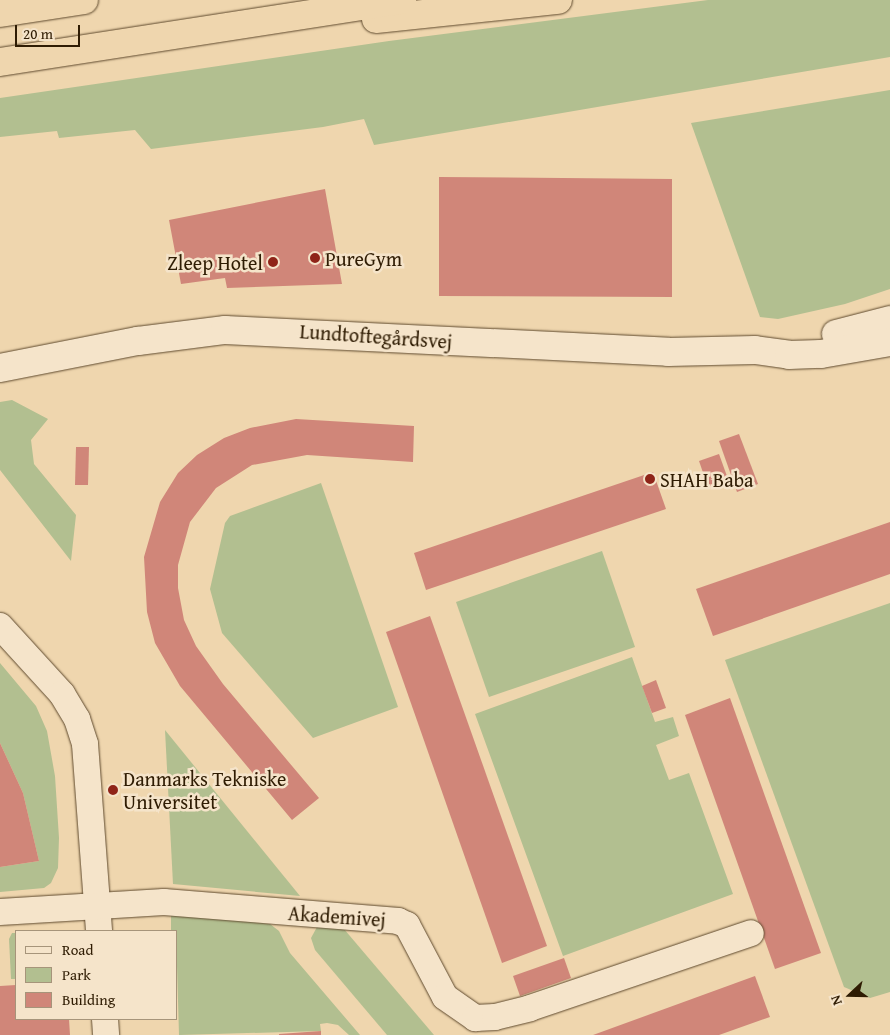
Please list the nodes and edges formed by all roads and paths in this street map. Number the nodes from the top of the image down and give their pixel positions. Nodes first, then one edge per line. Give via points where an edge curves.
1 (84, 0) edge
2 (402, 0) edge
3 (558, 0) edge
4 (0, 13) edge
5 (274, 20) junction
6 (0, 62) edge
7 (890, 320) edge
8 (890, 342) edge
9 (755, 350) junction
10 (890, 352) edge
11 (821, 354) junction
12 (0, 368) edge
13 (0, 626) edge
14 (98, 905) junction
15 (0, 912) edge
16 (99, 930) edge
17 (751, 933) dead end
18 (105, 1020) edge
19 (106, 1035) edge

1 - 4 highway
2 - 5 highway
3 - 5 highway via 379,19
5 - 6 highway
7 - 9 street, Lundtoftegårdsvej
8 - 11 street, Lundtoftegårdsvej
9 - 11 street, Lundtoftegårdsvej via 789,355
9 - 12 street, Lundtoftegårdsvej via 668,352 225,330 138,341
10 - 11 street
13 - 14 street via 36,662 77,719 90,772
14 - 15 street, Akademivej
14 - 16 street
14 - 17 street, Akademivej via 164,902 398,921 407,925 445,997 475,1018 530,1008
18 - 19 street

